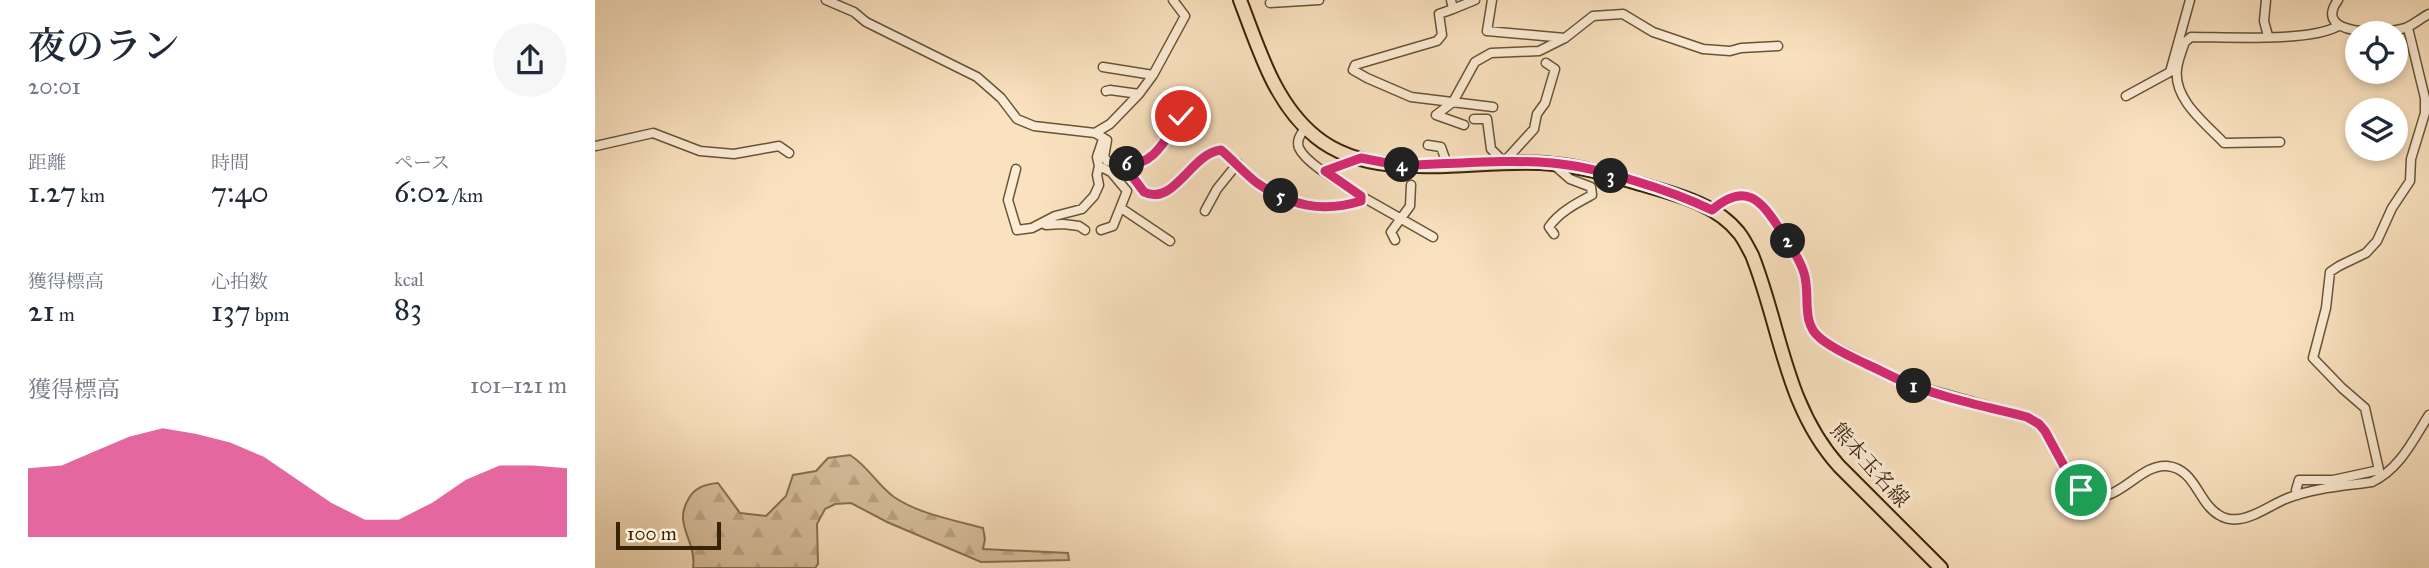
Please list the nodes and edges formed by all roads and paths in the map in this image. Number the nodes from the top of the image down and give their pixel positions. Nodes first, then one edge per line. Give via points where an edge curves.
1 (826, 0) edge
2 (1173, 0) edge
3 (1240, 0) edge
4 (1318, 0) edge
5 (1475, 0) edge
6 (1492, 0) edge
7 (2190, 0) edge
8 (2266, 0) edge
9 (2338, 0) edge
10 (1270, 3) dead end
11 (1452, 4) edge
12 (2429, 14) edge
13 (2338, 26) junction
14 (2408, 28) joint
15 (2345, 29) edge
16 (2267, 36) junction
17 (1565, 38) junction
18 (1778, 46) dead end
19 (1546, 63) dead end
20 (1103, 67) dead end
21 (1153, 75) junction
22 (1105, 91) dead end
23 (1139, 94) junction
24 (2126, 96) dead end
25 (1453, 102) junction
26 (1196, 105) dead end
27 (1493, 107) dead end
28 (1474, 119) dead end
29 (1464, 125) dead end
30 (1305, 128) junction
31 (1094, 133) junction
32 (1102, 139) junction
33 (2280, 142) dead end
34 (1428, 145) dead end
35 (596, 146) edge
36 (789, 153) dead end
37 (1361, 158) junction
38 (1504, 162) junction
39 (1238, 163) junction
40 (1552, 163) junction
41 (1123, 164) junction
42 (1447, 164) junction
43 (1099, 166) junction
44 (1016, 169) dead end
45 (1325, 171) junction
46 (1411, 184) dead end
47 (1361, 196) junction
48 (1121, 208) junction
49 (1712, 210) junction
50 (1205, 211) dead end
51 (1402, 218) junction
52 (1042, 223) junction
53 (1085, 230) dead end
54 (1101, 230) dead end
55 (1554, 234) dead end
56 (1433, 237) dead end
57 (1395, 240) dead end
58 (1170, 241) dead end
59 (2429, 415) edge
60 (2298, 495) junction
61 (1941, 568) edge

1 - 31 street via 977,77 1017,119 1034,126
2 - 21 street via 1185,16
3 - 30 main road, 熊本玉名線 via 1275,86
4 - 10 street
5 - 11 street
6 - 17 street via 1487,31
7 - 24 street via 2171,72
8 - 16 street
9 - 13 street via 2333,9
11 - 25 street via 1439,14 1442,35 1437,41 1355,65 1353,70 1411,97
12 - 14 street
13 - 15 street
13 - 16 street via 2310,36
14 - 60 street via 2425,99 2410,181 2377,241 2366,253 2330,272 2313,358 2365,408 2379,470 2333,481 2299,480
16 - 33 street via 2192,37 2185,41 2176,73 2189,107 2224,143
17 - 18 street via 1593,16 1623,14 1653,32 1703,49
17 - 25 street via 1539,51 1491,54 1475,62
19 - 38 street via 1555,69 1534,129
20 - 21 street
21 - 23 street
22 - 23 street
23 - 31 street via 1110,124
25 - 27 street
25 - 29 street via 1436,115
26 - 41 street via 1181,116 1153,157 1143,163
28 - 38 street via 1487,119 1491,149
30 - 37 main road, 熊本玉名線 via 1332,147
30 - 45 street via 1299,147
31 - 32 street
32 - 41 street via 1107,140 1107,162
32 - 43 street
34 - 42 street via 1441,147
35 - 36 street via 653,133 700,151 734,154 779,146
37 - 42 main road, 熊本玉名線 via 1392,164
37 - 45 street
38 - 40 main road, 熊本玉名線
38 - 42 main road, 熊本玉名線
39 - 41 street via 1221,150 1212,151 1166,193 1156,195 1144,192
39 - 47 street via 1256,182 1301,204 1340,207 1361,201
39 - 50 street
40 - 49 main road, 熊本玉名線 via 1685,197
40 - 55 street via 1570,179 1591,187 1592,195 1552,221 1549,227
43 - 48 street via 1111,172 1127,191
43 - 52 street via 1099,185 1082,209
44 - 52 street via 1008,200 1017,230
45 - 47 street
46 - 51 street via 1410,206
47 - 51 street
48 - 54 street via 1113,226
48 - 58 street
49 - 60 street via 1732,196 1742,195 1769,210 1797,255 1807,283 1811,326 1825,342 1906,383 2027,417 2045,431 2071,479 2089,494 2110,494 2158,466 2181,470 2207,504 2230,520 2243,519
49 - 61 main road, 熊本玉名線 via 1739,232 1752,256 1805,419 1826,452
51 - 56 street
51 - 57 street via 1391,232
52 - 53 street
59 - 60 street via 2395,468 2383,476

